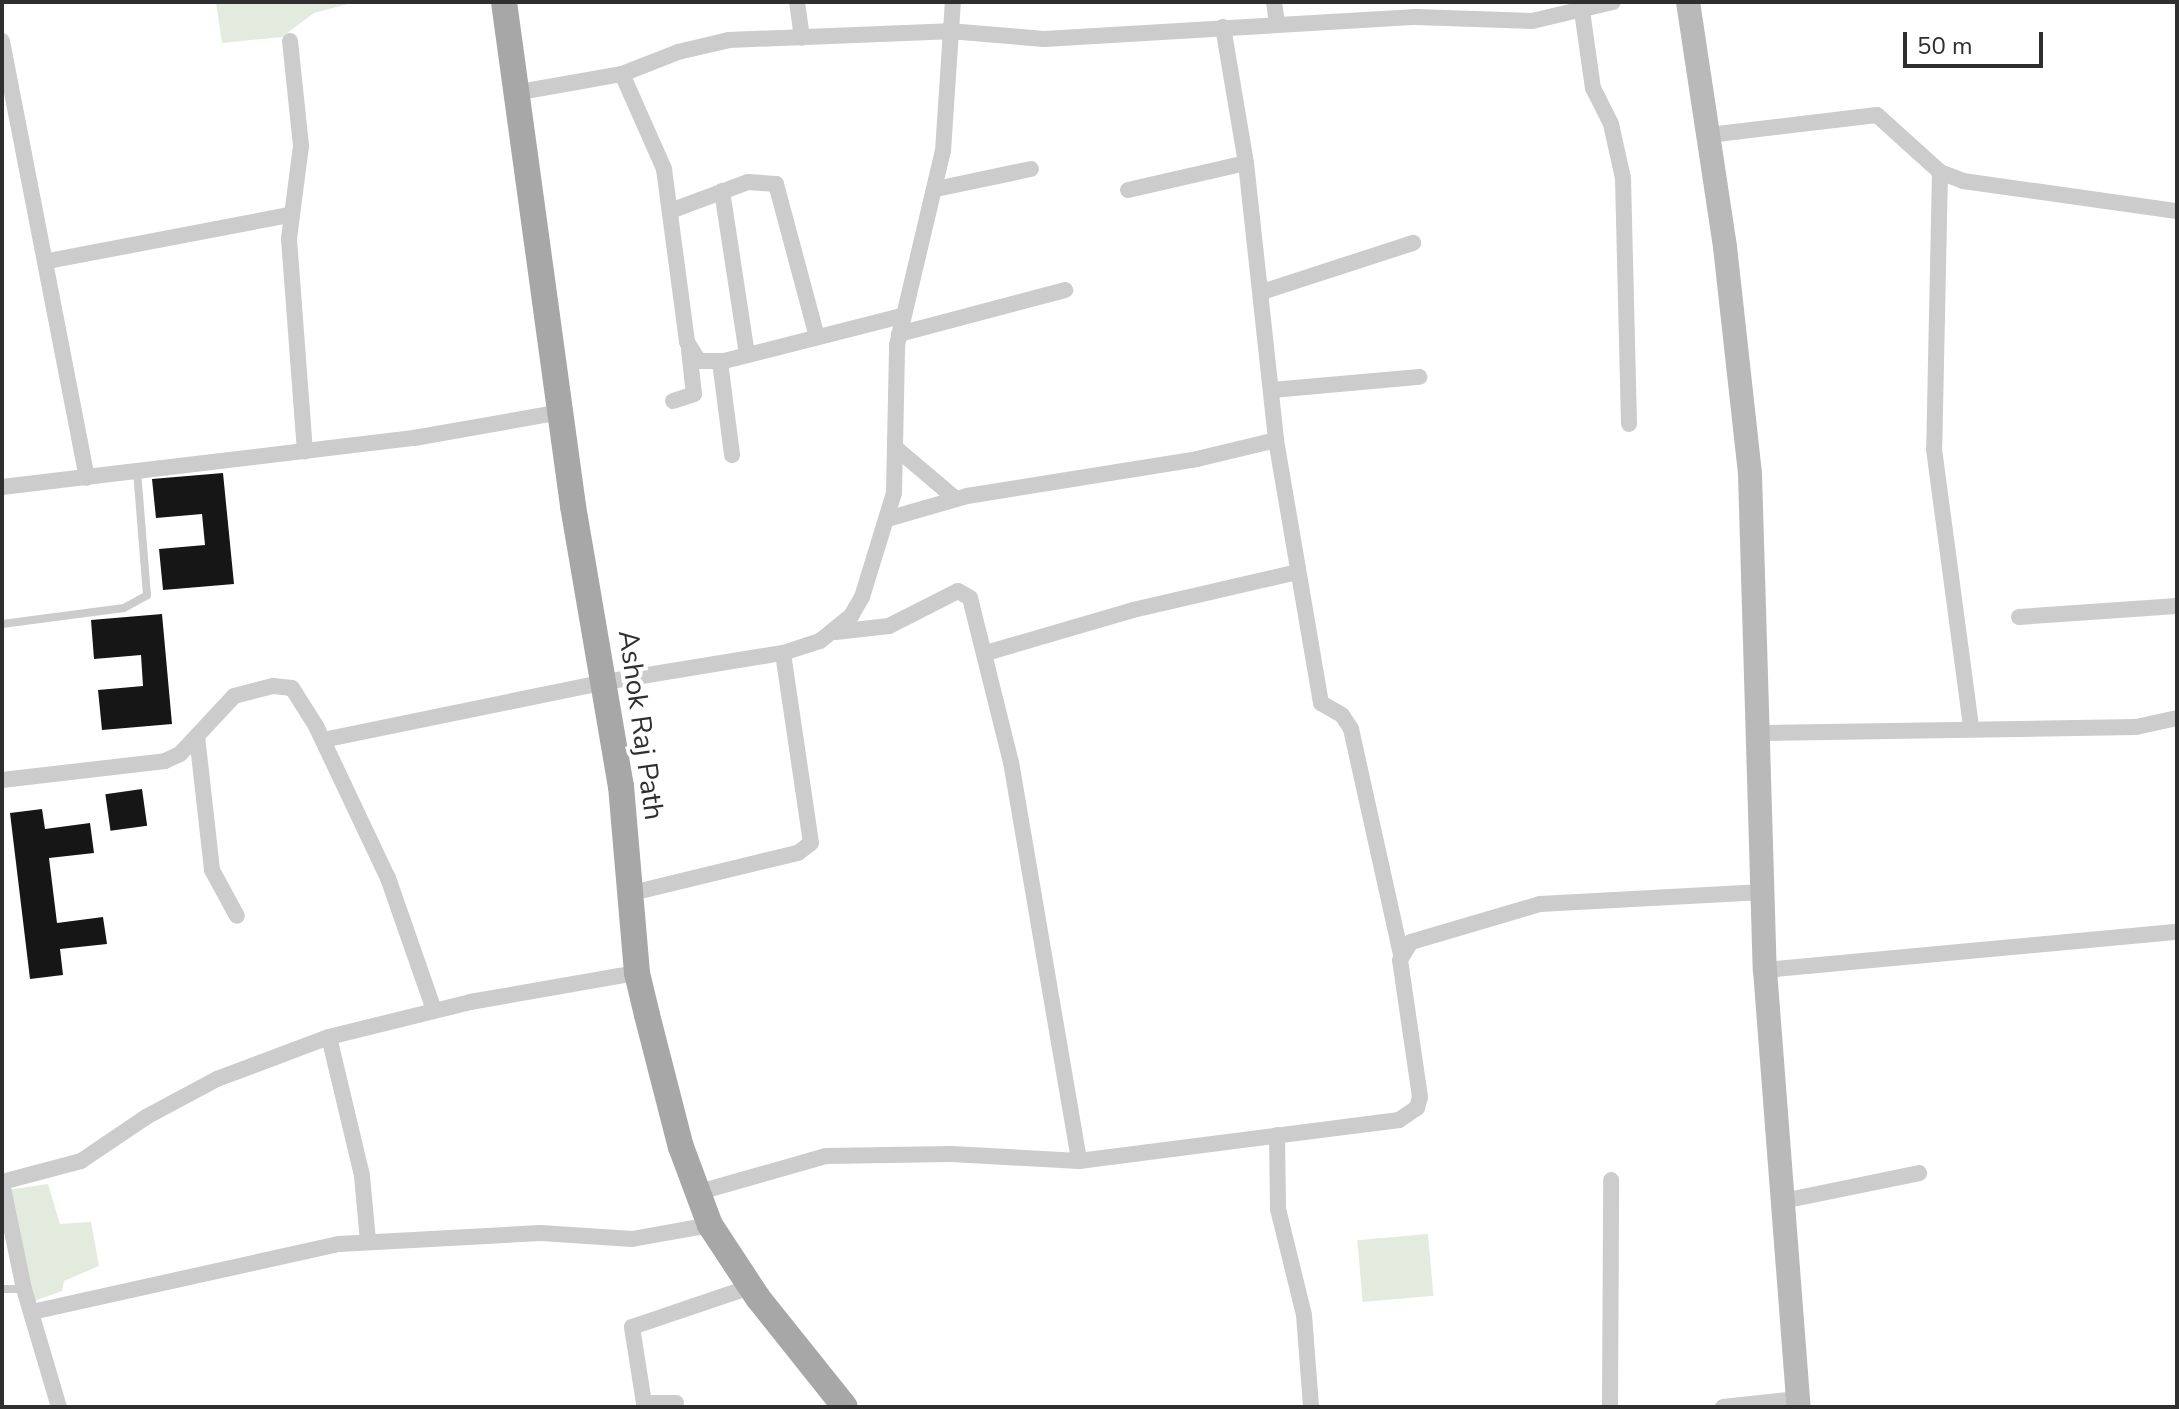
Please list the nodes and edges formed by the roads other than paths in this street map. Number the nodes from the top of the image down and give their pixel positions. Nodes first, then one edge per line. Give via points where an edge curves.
1 (504, 2) edge
2 (797, 2) edge
3 (953, 2) edge
4 (1274, 2) edge
5 (1613, 2) edge
6 (1688, 2) edge
7 (1553, 9) edge
8 (1582, 11) junction
9 (1277, 24) junction
10 (1223, 27) junction
11 (951, 31) junction
12 (802, 38) junction
13 (2, 41) edge
14 (290, 41) dead end
15 (622, 74) junction
16 (520, 92) junction
17 (1709, 135) junction
18 (1246, 163) junction
19 (1031, 169) dead end
20 (1940, 172) junction
21 (936, 189) junction
22 (1128, 190) dead end
23 (722, 191) junction
24 (673, 210) junction
25 (2177, 211) edge
26 (290, 215) junction
27 (1413, 243) dead end
28 (48, 261) junction
29 (1065, 290) dead end
30 (1262, 292) junction
31 (902, 316) junction
32 (899, 334) junction
33 (817, 337) junction
34 (689, 348) junction
35 (747, 355) junction
36 (720, 362) junction
37 (1419, 377) dead end
38 (1272, 390) junction
39 (673, 401) dead end
40 (562, 412) junction
41 (1629, 424) dead end
42 (1276, 440) junction
43 (897, 449) junction
44 (305, 451) junction
45 (732, 455) dead end
46 (137, 472) junction
47 (87, 478) junction
48 (2, 487) edge
49 (956, 499) junction
50 (887, 519) junction
51 (1298, 572) junction
52 (2177, 606) edge
53 (2019, 617) dead end
54 (2, 624) edge
55 (836, 632) junction
56 (783, 653) junction
57 (986, 653) junction
58 (605, 682) junction
59 (2177, 718) edge
60 (1971, 726) junction
61 (1758, 733) junction
62 (197, 736) junction
63 (323, 740) junction
64 (2, 780) edge
65 (1763, 892) junction
66 (628, 894) junction
67 (237, 916) dead end
68 (2177, 932) edge
69 (1401, 954) junction
70 (1765, 970) junction
71 (637, 973) junction
72 (434, 1010) junction
73 (329, 1037) junction
74 (1277, 1135) junction
75 (1079, 1161) junction
76 (1919, 1173) dead end
77 (1611, 1180) dead end
78 (2, 1183) edge
79 (696, 1193) junction
80 (1783, 1201) junction
81 (710, 1225) junction
82 (368, 1241) junction
83 (750, 1287) junction
84 (2, 1289) edge
85 (24, 1289) junction
86 (32, 1312) junction
87 (676, 1403) dead end
88 (1798, 1403) edge
89 (59, 1407) edge
90 (845, 1407) edge
91 (1311, 1407) edge
92 (1610, 1407) edge
93 (1723, 1407) edge

1 - 16 main road, Ashok Raj Path
2 - 12 street
3 - 11 street
4 - 9 street
5 - 8 street
6 - 17 main road
7 - 8 street
7 - 9 street
8 - 41 street via 1593,88 1611,124 1623,178
9 - 10 street
10 - 11 street via 1044,39
10 - 18 street
11 - 12 street
11 - 21 street
12 - 15 street via 705,44
13 - 28 street
14 - 26 street via 301,146
15 - 16 street
15 - 24 street via 656,146
16 - 40 main road, Ashok Raj Path
17 - 20 street via 1877,115
17 - 61 main road via 1750,474
18 - 22 street
18 - 30 street
19 - 21 street
20 - 25 street via 1963,181
20 - 60 street via 1934,449
21 - 31 street
23 - 24 street
23 - 33 street via 762,179 781,190
23 - 35 street
24 - 34 street
26 - 28 street
26 - 44 street
27 - 30 street
28 - 47 street
29 - 32 street
30 - 38 street
31 - 32 street
31 - 33 street
32 - 43 street
33 - 35 street
34 - 36 street via 699,361
34 - 39 street via 694,394
35 - 36 street
36 - 45 street
37 - 38 street
38 - 42 street
40 - 44 street
40 - 58 main road, Ashok Raj Path
42 - 49 street via 1197,459
42 - 51 street
43 - 49 street
43 - 50 street
44 - 46 street
46 - 47 street
46 - 54 lane via 147,595 124,608
47 - 48 street
49 - 50 street
50 - 55 street via 862,597
51 - 57 street via 1133,610
51 - 69 street via 1321,703 1342,715 1351,729
52 - 53 street
55 - 56 street
55 - 57 street via 881,629 958,591 970,598
56 - 58 street
56 - 66 street via 811,843 798,853
57 - 75 street via 1011,762
58 - 63 street
58 - 66 main road, Ashok Raj Path via 621,786
59 - 60 street via 2136,727
60 - 61 street
61 - 65 main road
62 - 63 street via 223,702 283,685 301,699
62 - 64 street via 180,754 146,765
62 - 67 street via 212,870
63 - 72 street via 388,878
65 - 69 street via 1540,904 1423,938
65 - 70 main road
66 - 71 main road, Ashok Raj Path
68 - 70 street
69 - 74 street via 1419,1085 1417,1108 1399,1120
70 - 80 main road
71 - 72 street
71 - 79 main road, Ashok Raj Path
72 - 73 street
73 - 78 street via 217,1079 146,1117 81,1161
73 - 82 street via 362,1176
74 - 75 street
74 - 91 street via 1278,1209 1304,1315
75 - 79 street via 951,1154 826,1156
76 - 80 street
77 - 92 street
78 - 85 street
79 - 81 main road, Ashok Raj Path
80 - 88 main road
81 - 82 street via 632,1239 562,1233
81 - 83 main road, Ashok Raj Path
82 - 86 street via 250,1261
83 - 87 street via 632,1327 644,1403
83 - 90 main road, Ashok Raj Path
84 - 85 lane
85 - 86 street
86 - 89 street
88 - 93 street

